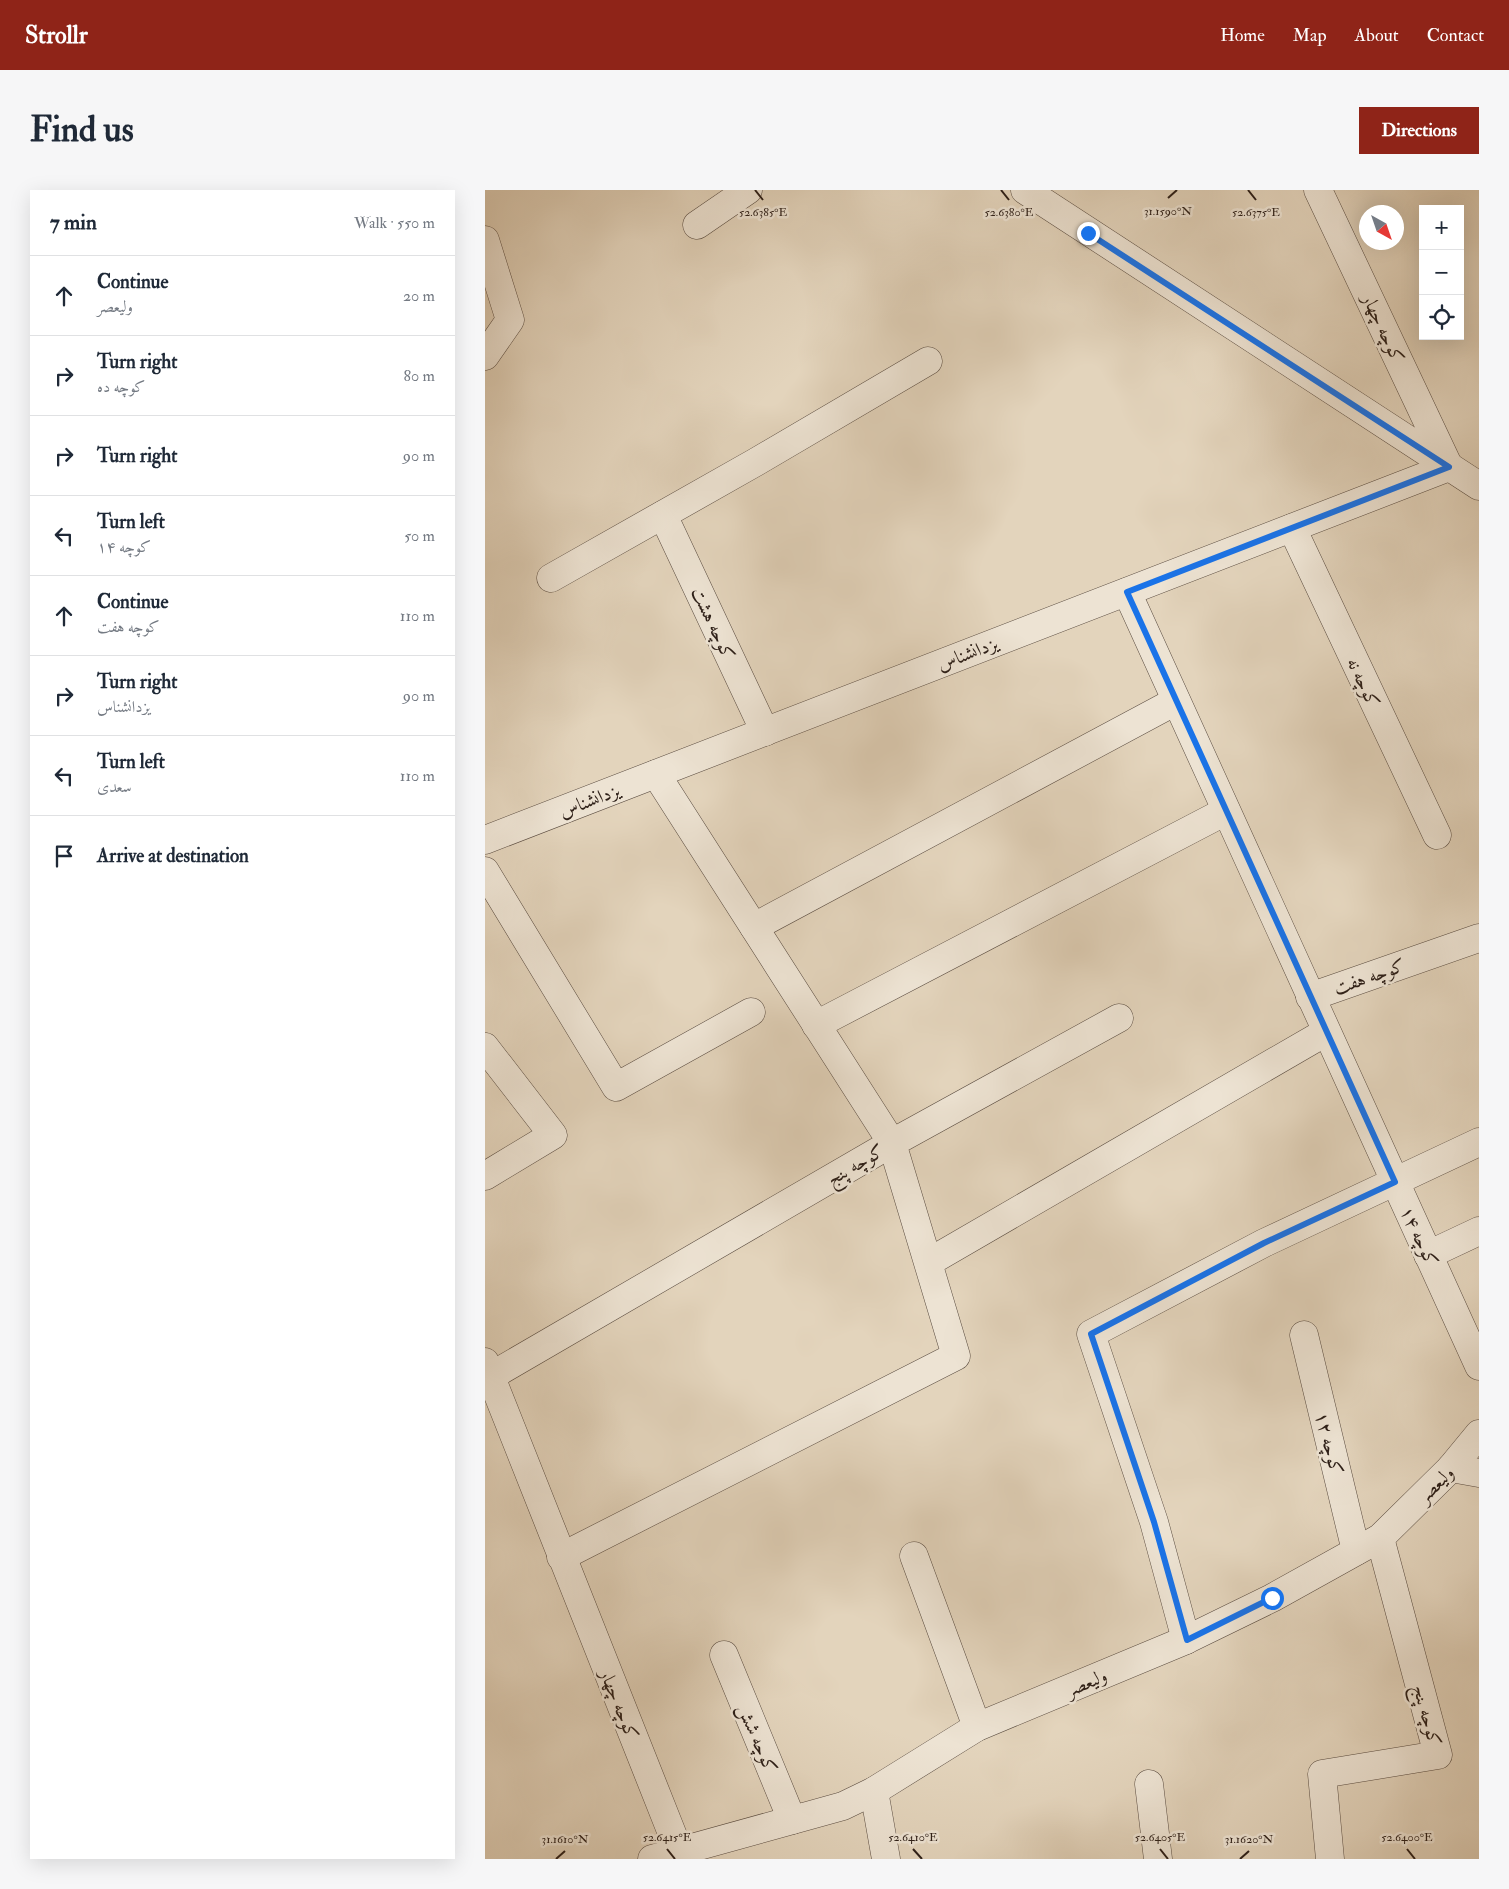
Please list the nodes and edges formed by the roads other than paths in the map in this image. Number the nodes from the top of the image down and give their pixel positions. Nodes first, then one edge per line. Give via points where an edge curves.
1 (748, 190) edge
2 (1025, 190) edge
3 (1318, 190) edge
4 (697, 225) dead end
5 (485, 240) edge
6 (485, 356) edge
7 (928, 361) dead end
8 (1449, 467) junction
9 (1479, 486) edge
10 (663, 514) junction
11 (1292, 528) junction
12 (551, 578) dead end
13 (1127, 592) junction
14 (1176, 701) junction
15 (765, 732) junction
16 (656, 774) junction
17 (1226, 811) junction
18 (1437, 835) dead end
19 (485, 840) edge
20 (485, 871) edge
21 (754, 927) junction
22 (1479, 938) edge
23 (1310, 997) junction
24 (751, 1012) dead end
25 (1119, 1018) dead end
26 (816, 1025) junction
27 (1326, 1032) junction
28 (485, 1047) edge
29 (1479, 1142) edge
30 (892, 1143) junction
31 (485, 1176) edge
32 (1395, 1182) junction
33 (1479, 1231) edge
34 (1429, 1255) junction
35 (929, 1262) junction
36 (1304, 1335) dead end
37 (1479, 1366) edge
38 (488, 1369) edge
39 (1479, 1434) edge
40 (1451, 1468) junction
41 (1479, 1474) edge
42 (1380, 1538) junction
43 (1356, 1551) junction
44 (914, 1556) dead end
45 (561, 1558) junction
46 (1187, 1640) junction
47 (724, 1655) dead end
48 (977, 1727) junction
49 (1149, 1784) dead end
50 (874, 1792) junction
51 (792, 1820) junction
52 (735, 1848) edge
53 (679, 1851) junction
54 (652, 1859) edge
55 (886, 1859) edge
56 (1158, 1859) edge
57 (1330, 1859) edge

1 - 4 street
2 - 8 street
3 - 8 street, کوچه چهار
5 - 6 street via 510,320
7 - 10 street
8 - 9 street
8 - 11 street, یزدانشناس
10 - 12 street
10 - 15 street, کوچه هشت
11 - 13 street, یزدانشناس
11 - 18 street, کوچه نه
13 - 14 street, کوچه هفت
13 - 15 street, یزدانشناس
14 - 17 street, کوچه هفت
14 - 21 street
15 - 16 street, یزدانشناس
16 - 19 street, یزدانشناس
16 - 21 street, کوچه پنج
17 - 23 street, کوچه هفت
17 - 26 street
20 - 24 street via 616,1087
21 - 26 street, کوچه پنج
22 - 23 street, کوچه هفت
23 - 27 street, کوچه ۱۴
25 - 30 street
26 - 30 street, کوچه پنج
27 - 32 street, کوچه ۱۴
27 - 35 street
28 - 31 street via 553,1135
29 - 32 street
30 - 35 street
30 - 38 street, کوچه پنج
32 - 34 street, کوچه ۱۴
32 - 46 street via 1264,1243 1091,1334 1154,1522
33 - 34 street
34 - 37 street, کوچه ۱۴
35 - 45 street via 956,1356
36 - 43 street, کوچه ۱۲
38 - 45 street, کوچه چهار
39 - 40 street, ولیعصر
40 - 41 street
40 - 42 street, ولیعصر
42 - 43 street, ولیعصر
42 - 57 street, کوچه پنج via 1439,1755 1322,1774
43 - 46 street, ولیعصر
44 - 48 street
45 - 53 street, کوچه چهار
46 - 48 street, ولیعصر
47 - 51 street, کوچه شش
48 - 50 street, ولیعصر
49 - 56 street
50 - 51 street, ولیعصر via 843,1806
50 - 55 street
51 - 52 street, ولیعصر
52 - 53 street, ولیعصر
53 - 54 street, ولیعصر

